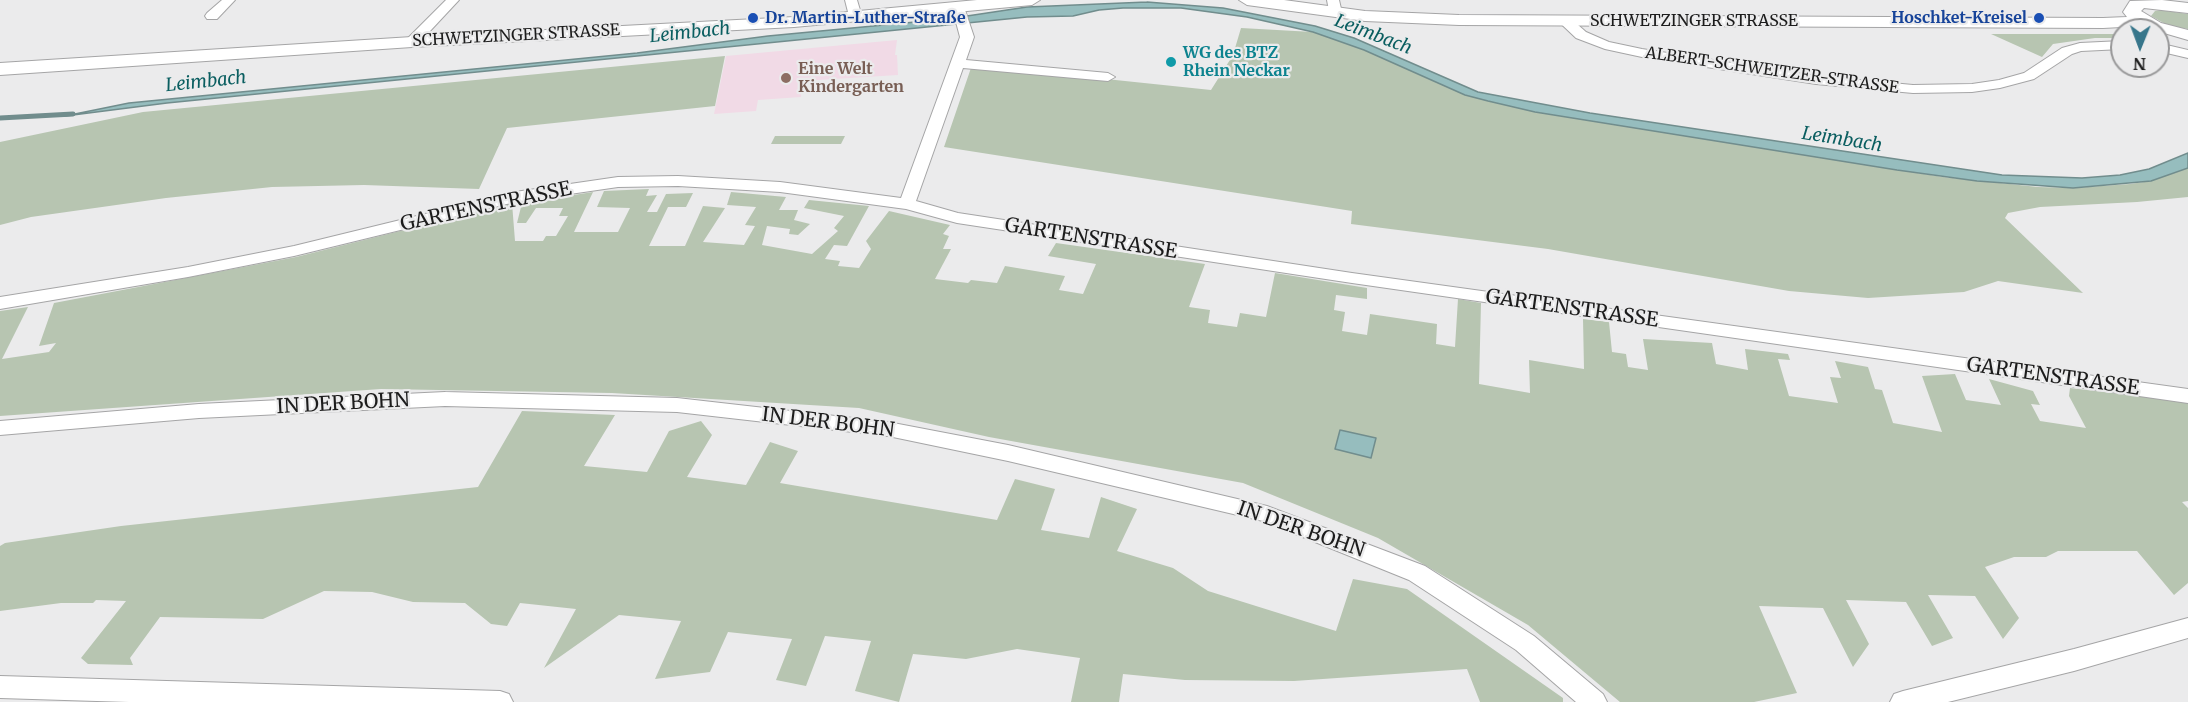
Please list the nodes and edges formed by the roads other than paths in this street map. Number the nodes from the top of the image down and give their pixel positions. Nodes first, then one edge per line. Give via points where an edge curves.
1 (230, 0) edge
2 (453, 0) edge
3 (1032, 0) edge
4 (1247, 0) edge
5 (2152, 1) edge
6 (1334, 7) edge
7 (853, 8) edge
8 (2188, 8) edge
9 (960, 12) junction
10 (212, 16) dead end
11 (2138, 18) edge
12 (1564, 20) junction
13 (2110, 23) edge
14 (2170, 29) edge
15 (2188, 35) edge
16 (412, 42) junction
17 (2110, 46) edge
18 (2170, 50) edge
19 (2188, 54) edge
20 (958, 63) junction
21 (0, 69) edge
22 (1108, 77) dead end
23 (907, 204) junction
24 (0, 303) edge
25 (2188, 396) edge
26 (0, 428) edge
27 (2188, 628) edge
28 (0, 687) edge
29 (500, 702) edge
30 (1594, 702) edge
31 (1903, 702) edge

1 - 10 street
2 - 16 street
3 - 9 street, SCHWETZINGER STRASSE
4 - 6 street, SCHWETZINGER STRASSE
5 - 8 street
5 - 11 street via 2132,8
6 - 12 street, SCHWETZINGER STRASSE via 1396,18
7 - 9 street, SCHWETZINGER STRASSE
7 - 16 street, SCHWETZINGER STRASSE
9 - 20 street via 967,37
12 - 13 street, SCHWETZINGER STRASSE
12 - 17 street, ALBERT-SCHWEITZER-STRASSE via 1581,35 1642,53 1816,80 1913,89 2000,84 2028,76 2067,51
14 - 15 street
16 - 21 street, SCHWETZINGER STRASSE
18 - 19 street
20 - 22 street
20 - 23 street
23 - 24 street, GARTENSTRASSE via 780,187 618,182 515,197 294,251 188,272
23 - 25 street, GARTENSTRASSE via 987,223
26 - 30 street, IN DER BOHN via 199,411 445,399 676,405 888,429 1268,514 1417,573 1525,643
27 - 31 street
28 - 29 street

